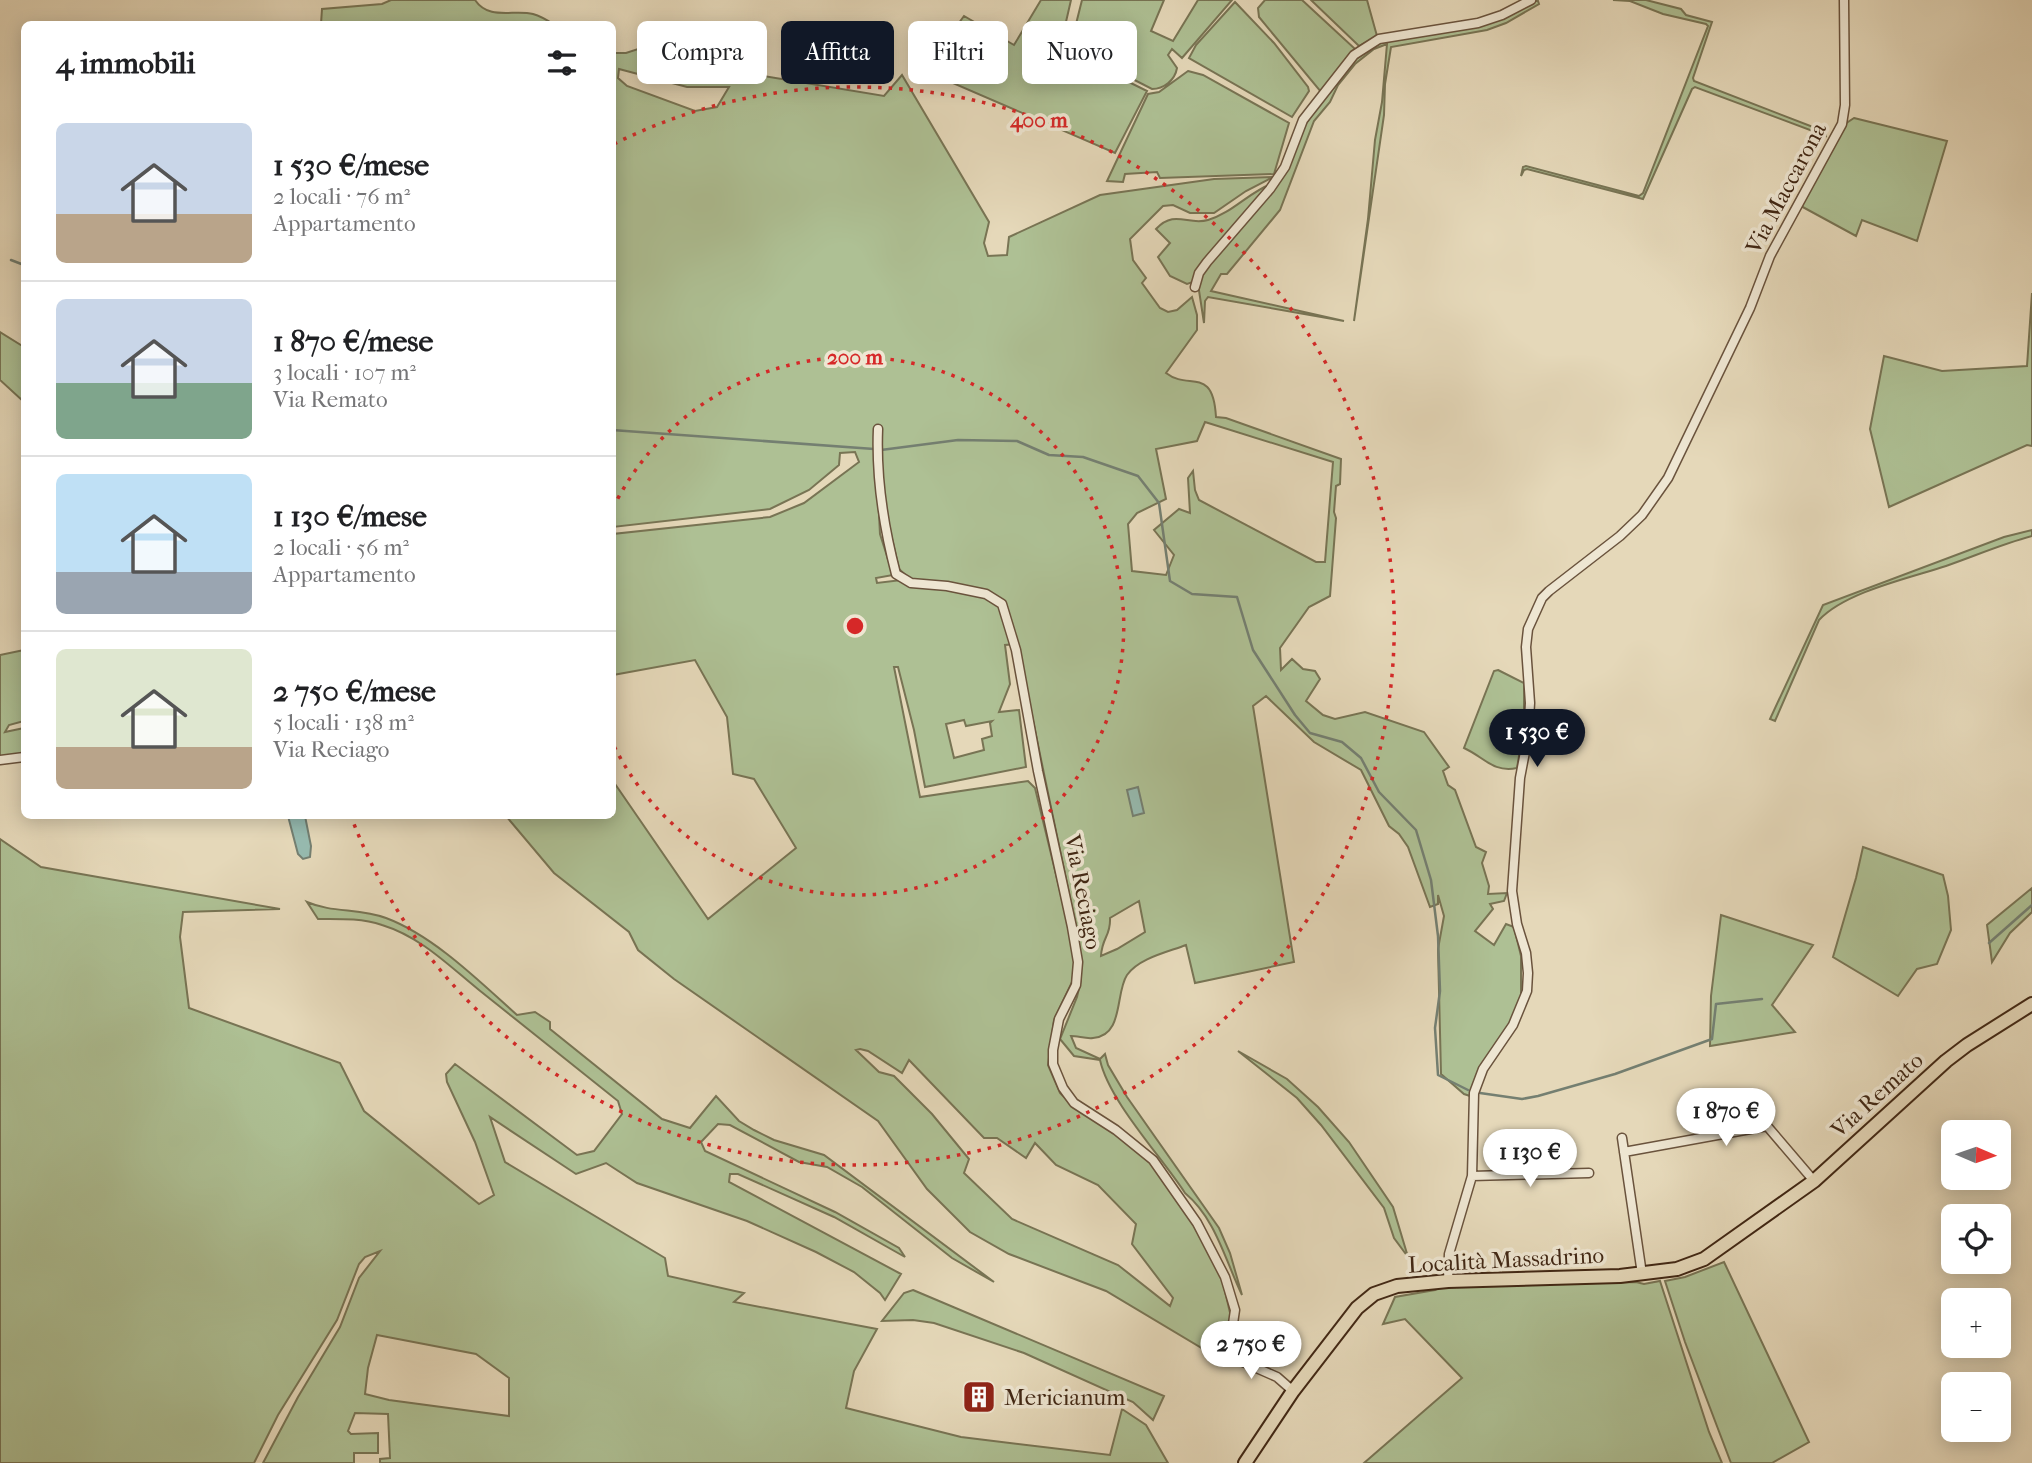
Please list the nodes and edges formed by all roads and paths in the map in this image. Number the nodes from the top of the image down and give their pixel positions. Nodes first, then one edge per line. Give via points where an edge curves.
1 (1531, 0) edge
2 (1844, 0) edge
3 (1195, 286) dead end
4 (878, 429) dead end
5 (21, 757) edge
6 (0, 760) edge
7 (2032, 1004) edge
8 (1622, 1138) dead end
9 (1624, 1152) junction
10 (1589, 1174) dead end
11 (1472, 1176) junction
12 (1814, 1181) junction
13 (1642, 1274) junction
14 (1448, 1281) junction
15 (1292, 1390) junction
16 (1245, 1463) edge

1 - 3 street via 1478,23 1379,39 1354,55 1303,120 1285,167 1270,189 1207,262
2 - 11 street, Via Maccarona via 1842,124 1770,256 1750,308 1668,478 1642,515 1620,536 1542,598 1528,629 1528,736 1520,778 1512,891 1526,953 1527,991 1474,1093
4 - 15 street, Via Reciago via 887,534 896,574 911,583 986,594 1002,604 1016,650 1078,962 1076,985 1059,1018 1053,1050 1053,1064 1063,1088 1074,1102 1153,1160 1197,1223 1225,1277 1235,1310 1233,1352
5 - 6 street
7 - 12 main road, Via Remato via 1946,1061
8 - 9 street
9 - 12 street via 1767,1126
9 - 13 street
10 - 11 street
11 - 14 street, Via Maccarona via 1449,1254
12 - 13 main road, Via Remato via 1704,1259
13 - 14 main road, Località Massadrino
14 - 15 main road, Località Massadrino via 1397,1286 1374,1294 1357,1308
15 - 16 main road, Località Massadrino

